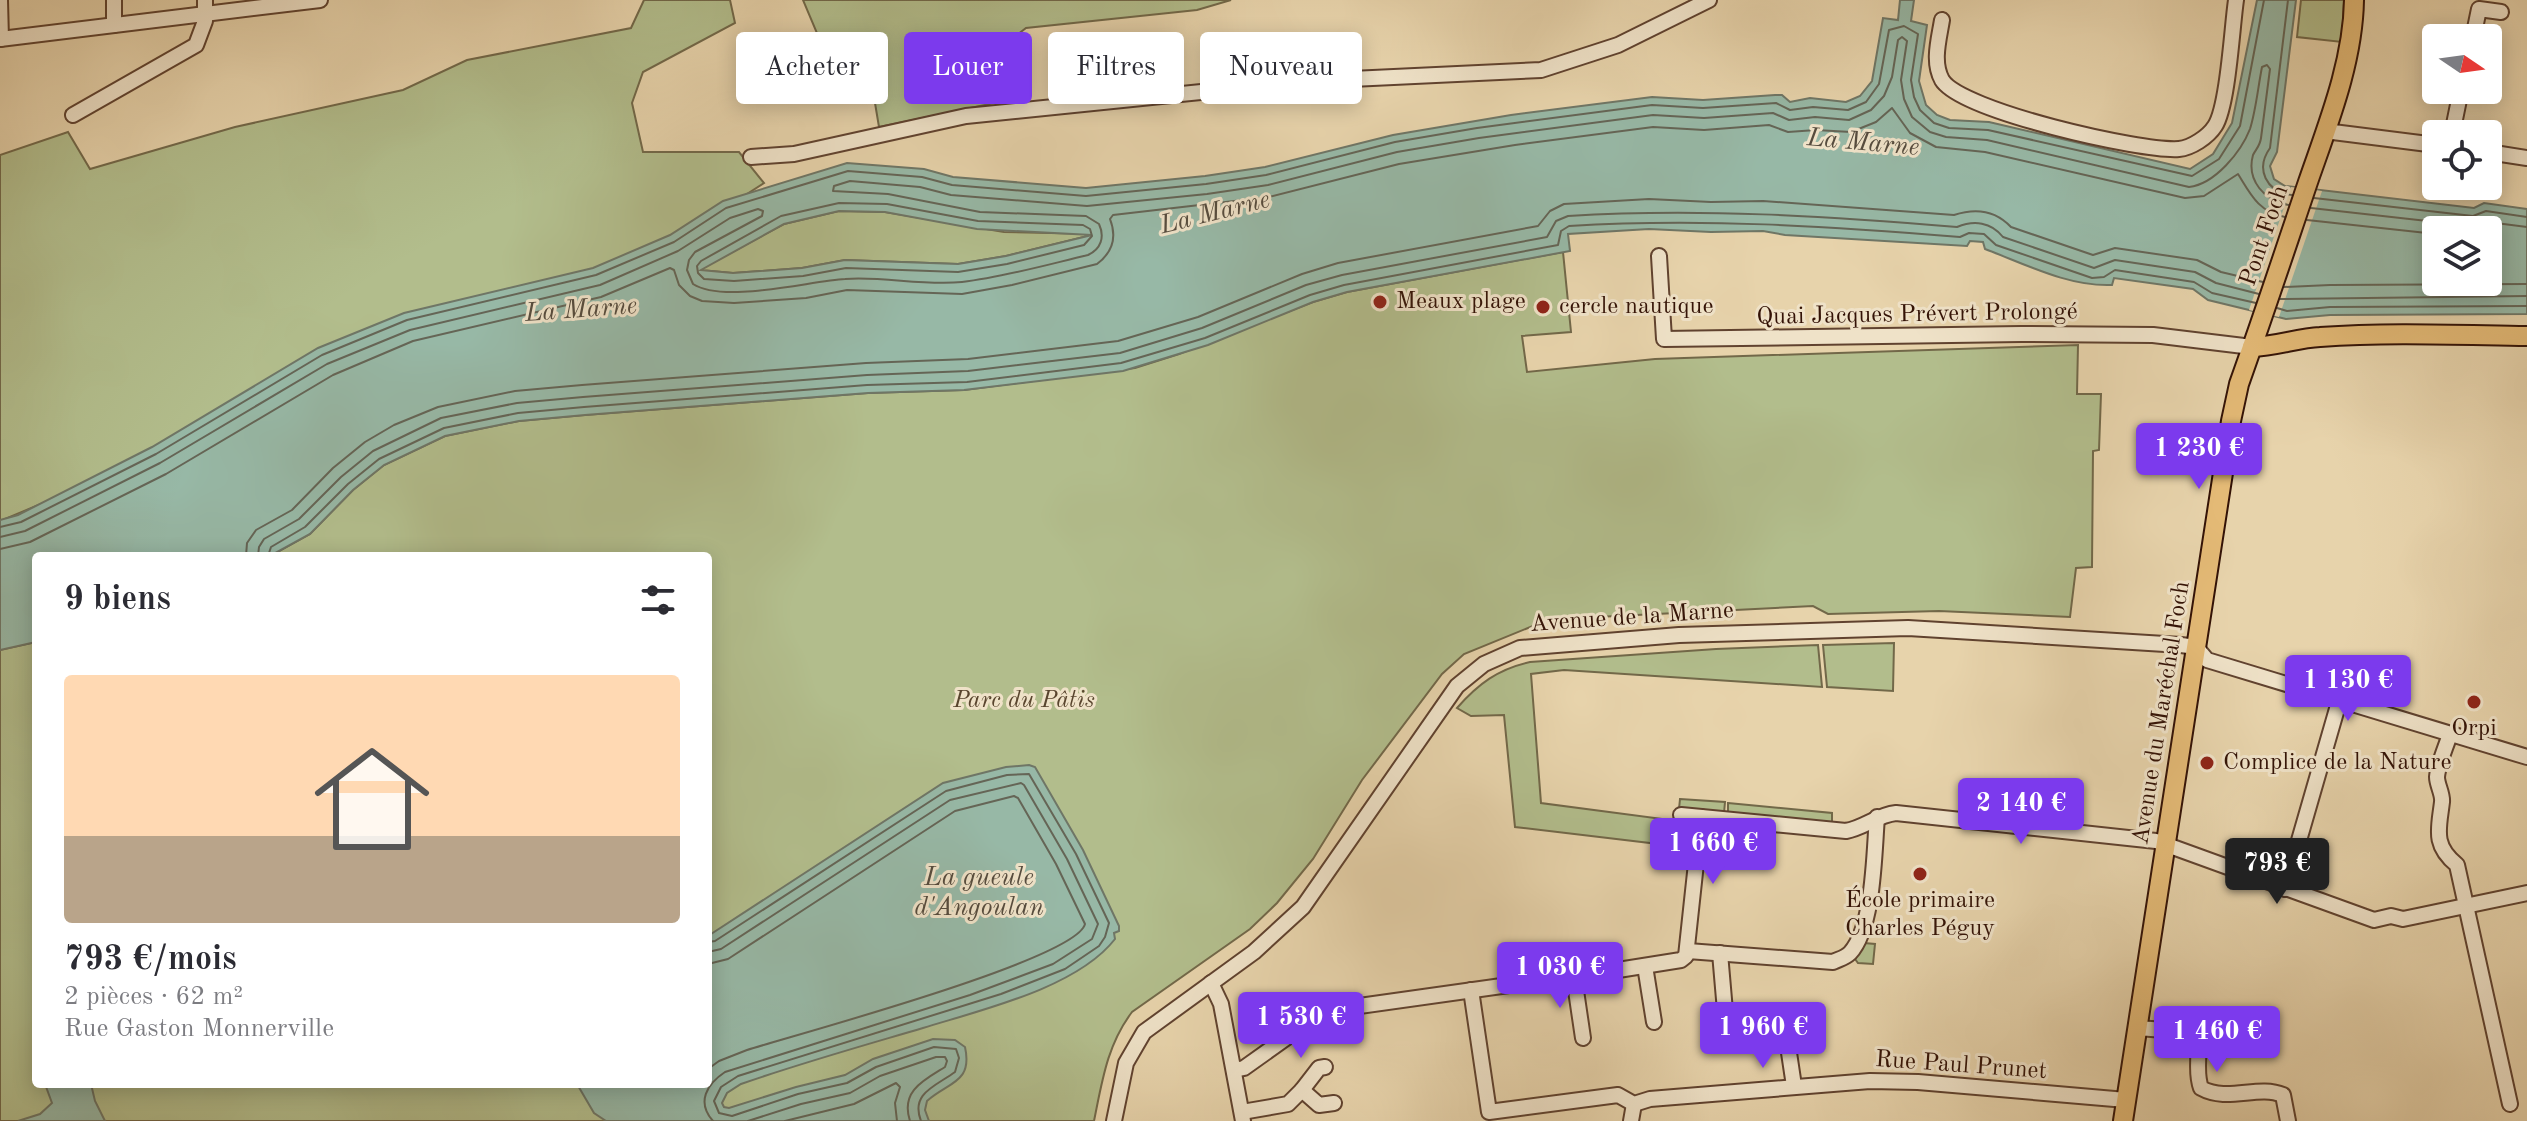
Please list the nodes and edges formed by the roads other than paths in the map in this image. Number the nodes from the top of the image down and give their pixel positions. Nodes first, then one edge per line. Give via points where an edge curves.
1 (0, 0) edge
2 (114, 0) edge
3 (320, 0) edge
4 (1709, 0) edge
5 (2236, 0) edge
6 (2354, 0) edge
7 (206, 7) edge
8 (2501, 12) dead end
9 (1942, 20) dead end
10 (2476, 24) edge
11 (114, 25) junction
12 (0, 39) edge
13 (73, 115) dead end
14 (2325, 131) junction
15 (2422, 143) edge
16 (2502, 154) edge
17 (751, 157) dead end
18 (2527, 158) edge
19 (1659, 256) dead end
20 (2263, 316) joint
21 (2527, 336) edge
22 (2252, 347) junction
23 (2196, 647) junction
24 (2343, 689) junction
25 (2450, 734) junction
26 (2527, 757) edge
27 (1681, 815) dead end
28 (1701, 817) junction
29 (1877, 817) junction
30 (2166, 845) junction
31 (2285, 889) junction
32 (2527, 893) edge
33 (2467, 906) junction
34 (1688, 951) junction
35 (1720, 953) junction
36 (1645, 966) junction
37 (1211, 983) junction
38 (1523, 983) dead end
39 (1471, 990) junction
40 (1725, 1011) dead end
41 (1654, 1022) dead end
42 (1785, 1026) dead end
43 (2137, 1028) junction
44 (1583, 1038) dead end
45 (1325, 1067) dead end
46 (1234, 1070) junction
47 (1794, 1086) junction
48 (1302, 1090) junction
49 (2126, 1100) junction
50 (1334, 1103) dead end
51 (1634, 1104) junction
52 (2510, 1104) dead end
53 (1242, 1117) edge
54 (1114, 1121) edge
55 (1631, 1121) edge
56 (2123, 1121) edge
57 (2288, 1121) edge

1 - 12 street
2 - 11 street
3 - 7 street
4 - 17 street via 1618,45 1541,70 1309,81 966,116 794,154
5 - 9 street via 2215,126 2183,149 2152,148 2007,115 1951,91 1941,78 1936,56
6 - 14 main road, Pont Foch via 2352,38
7 - 11 street
7 - 13 street via 196,45
8 - 10 street via 2479,9
11 - 12 street
14 - 15 street
14 - 20 main road, Pont Foch
16 - 18 street
19 - 22 street, Quai Jacques Prévert Prolongé via 1664,339 2153,335
20 - 22 main road, Avenue du Maréchal Foch
21 - 22 main road via 2316,337
22 - 23 main road, Avenue du Maréchal Foch via 2231,421
23 - 24 street via 2207,660
23 - 30 main road, Avenue du Maréchal Foch
23 - 37 street, Avenue de la Marne via 1895,628 1679,635 1533,645 1507,652 1470,674 1445,701 1303,907
24 - 25 street
24 - 31 street
25 - 26 street
25 - 33 street via 2437,777 2443,800 2437,828 2447,855 2457,865
27 - 28 street
28 - 29 street via 1846,831
28 - 34 street
29 - 30 street via 1896,813
29 - 35 street via 1867,919 1846,957 1833,962
30 - 31 street
30 - 43 main road, Avenue du Maréchal Foch
31 - 33 street via 2374,920
32 - 33 street
33 - 52 street
34 - 35 street
34 - 36 street via 1681,960
35 - 40 street
36 - 41 street
36 - 44 street via 1574,977
37 - 46 street via 1221,1004
37 - 54 street, Avenue de la Marne via 1153,1023 1134,1045
38 - 39 street
39 - 46 street via 1324,1011
39 - 51 street, Rue Paul Prunet via 1489,1112 1618,1095
42 - 47 street
43 - 49 main road, Avenue du Maréchal Foch
43 - 57 street via 2194,1039 2201,1088 2228,1095 2274,1091 2283,1095
45 - 48 street
46 - 53 street
47 - 49 street, Rue Paul Prunet via 1918,1082
47 - 51 street, Rue Paul Prunet
48 - 50 street via 1319,1105
48 - 53 street via 1288,1104
49 - 56 main road, Avenue du Maréchal Foch
51 - 55 street

